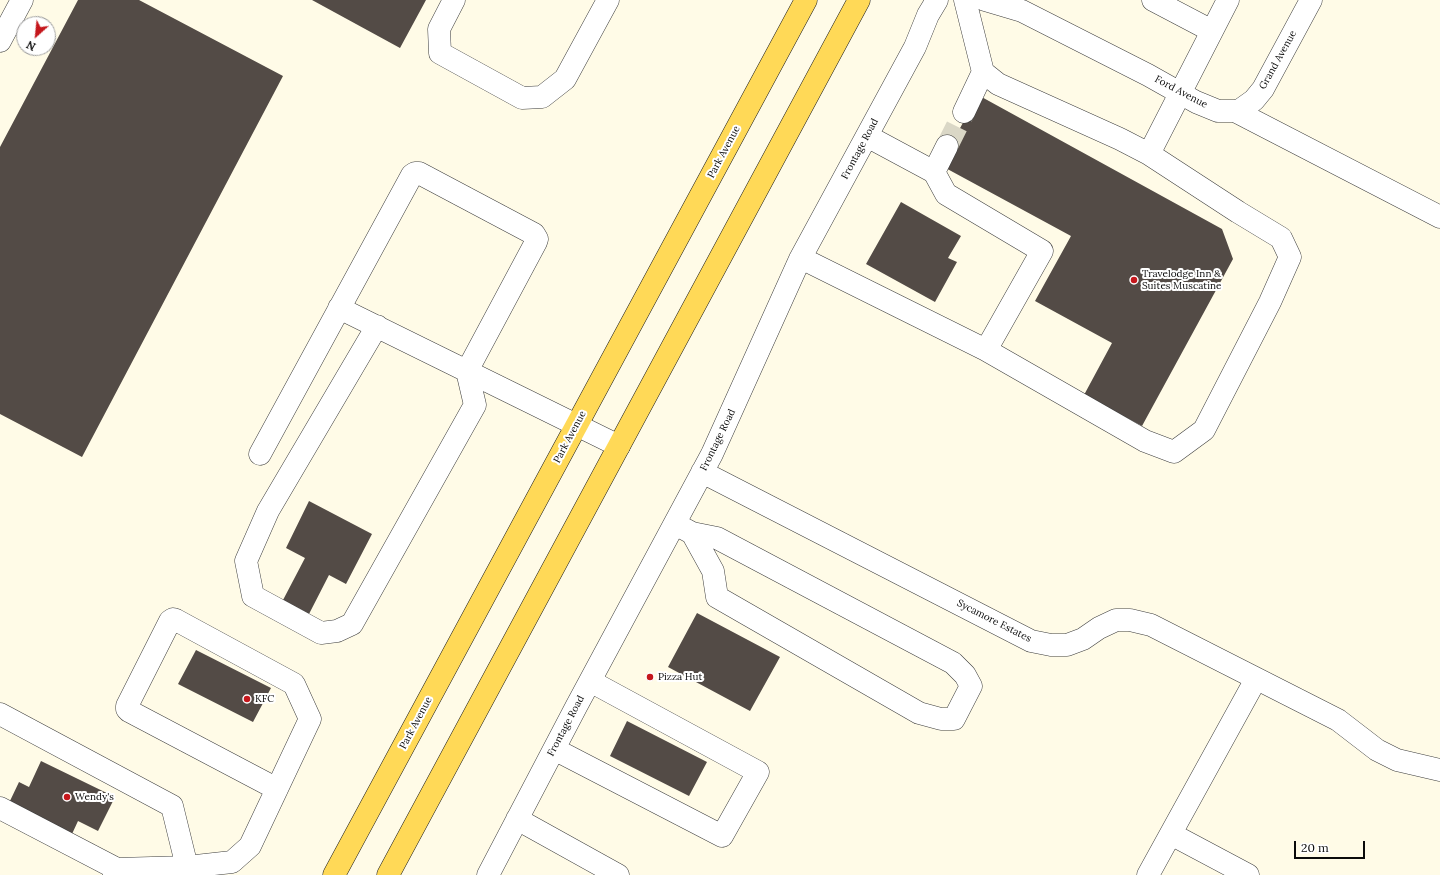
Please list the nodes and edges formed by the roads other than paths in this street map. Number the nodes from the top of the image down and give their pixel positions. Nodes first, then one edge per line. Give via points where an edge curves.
1 (22, 0) edge
2 (454, 0) edge
3 (608, 0) edge
4 (806, 0) edge
5 (860, 0) edge
6 (937, 0) edge
7 (965, 0) edge
8 (985, 0) edge
9 (1153, 0) edge
10 (1228, 0) edge
11 (1311, 0) edge
12 (1212, 31) junction
13 (0, 41) edge
14 (983, 72) junction
15 (1180, 92) junction
16 (1235, 111) junction
17 (964, 112) tunnel mouth
18 (867, 136) junction
19 (947, 146) tunnel mouth
20 (1149, 154) junction
21 (934, 172) junction
22 (1440, 217) edge
23 (801, 258) junction
24 (339, 308) junction
25 (376, 326) junction
26 (986, 350) junction
27 (467, 371) junction
28 (577, 424) junction
29 (619, 446) junction
30 (260, 454) dead end
31 (702, 472) junction
32 (683, 528) junction
33 (1256, 679) junction
34 (590, 681) junction
35 (0, 714) edge
36 (554, 749) junction
37 (1440, 770) edge
38 (276, 789) junction
39 (0, 808) edge
40 (517, 819) junction
41 (1171, 834) junction
42 (187, 867) junction
43 (115, 872) edge
44 (334, 875) edge
45 (388, 875) edge
46 (488, 875) edge
47 (618, 875) edge
48 (1148, 875) edge
49 (1248, 875) edge

1 - 13 street
2 - 3 street via 439,29 440,53 522,98 542,97 565,79
4 - 28 main road, Park Avenue
5 - 29 main road
6 - 18 street, Frontage Road
7 - 14 street
8 - 15 street, Ford Avenue via 1022,11
9 - 12 street
10 - 12 street
11 - 16 street, Grand Avenue via 1263,89 1254,100
12 - 15 street
14 - 17 street
14 - 20 street via 998,84
15 - 16 street, Ford Avenue via 1218,111
15 - 20 street
16 - 22 street, Ford Avenue
18 - 21 street
18 - 23 street, Frontage Road
19 - 21 street
20 - 26 street via 1282,238 1290,257 1270,302 1204,430 1174,452 1145,441
21 - 26 street via 946,194 1042,251
23 - 26 street
23 - 31 street, Frontage Road
24 - 25 street
24 - 27 street via 412,175 419,173 534,234 537,239
24 - 30 street
25 - 27 street
25 - 27 street via 268,511 246,561 253,596 321,633 337,631 352,624 475,405
27 - 28 street
28 - 29 street
28 - 44 main road, Park Avenue
29 - 45 main road
31 - 32 street, Frontage Road
31 - 33 street, Sycamore Estates via 1031,641 1067,645 1116,620 1130,620 1151,625
32 - 32 street via 717,538 953,663 971,686 954,719 941,719 919,713 717,597 713,571
32 - 34 street, Frontage Road
33 - 37 street, Sycamore Estates via 1338,720 1377,750 1397,760
33 - 41 street
34 - 36 street, Frontage Road
34 - 36 street via 758,772 722,836
35 - 42 street via 172,806
36 - 40 street, Frontage Road
38 - 38 street via 310,719 294,684 176,620 170,621 127,709
38 - 42 street via 250,846 232,862
39 - 43 street
40 - 46 street, Frontage Road
40 - 47 street
41 - 48 street
41 - 49 street
42 - 43 street

